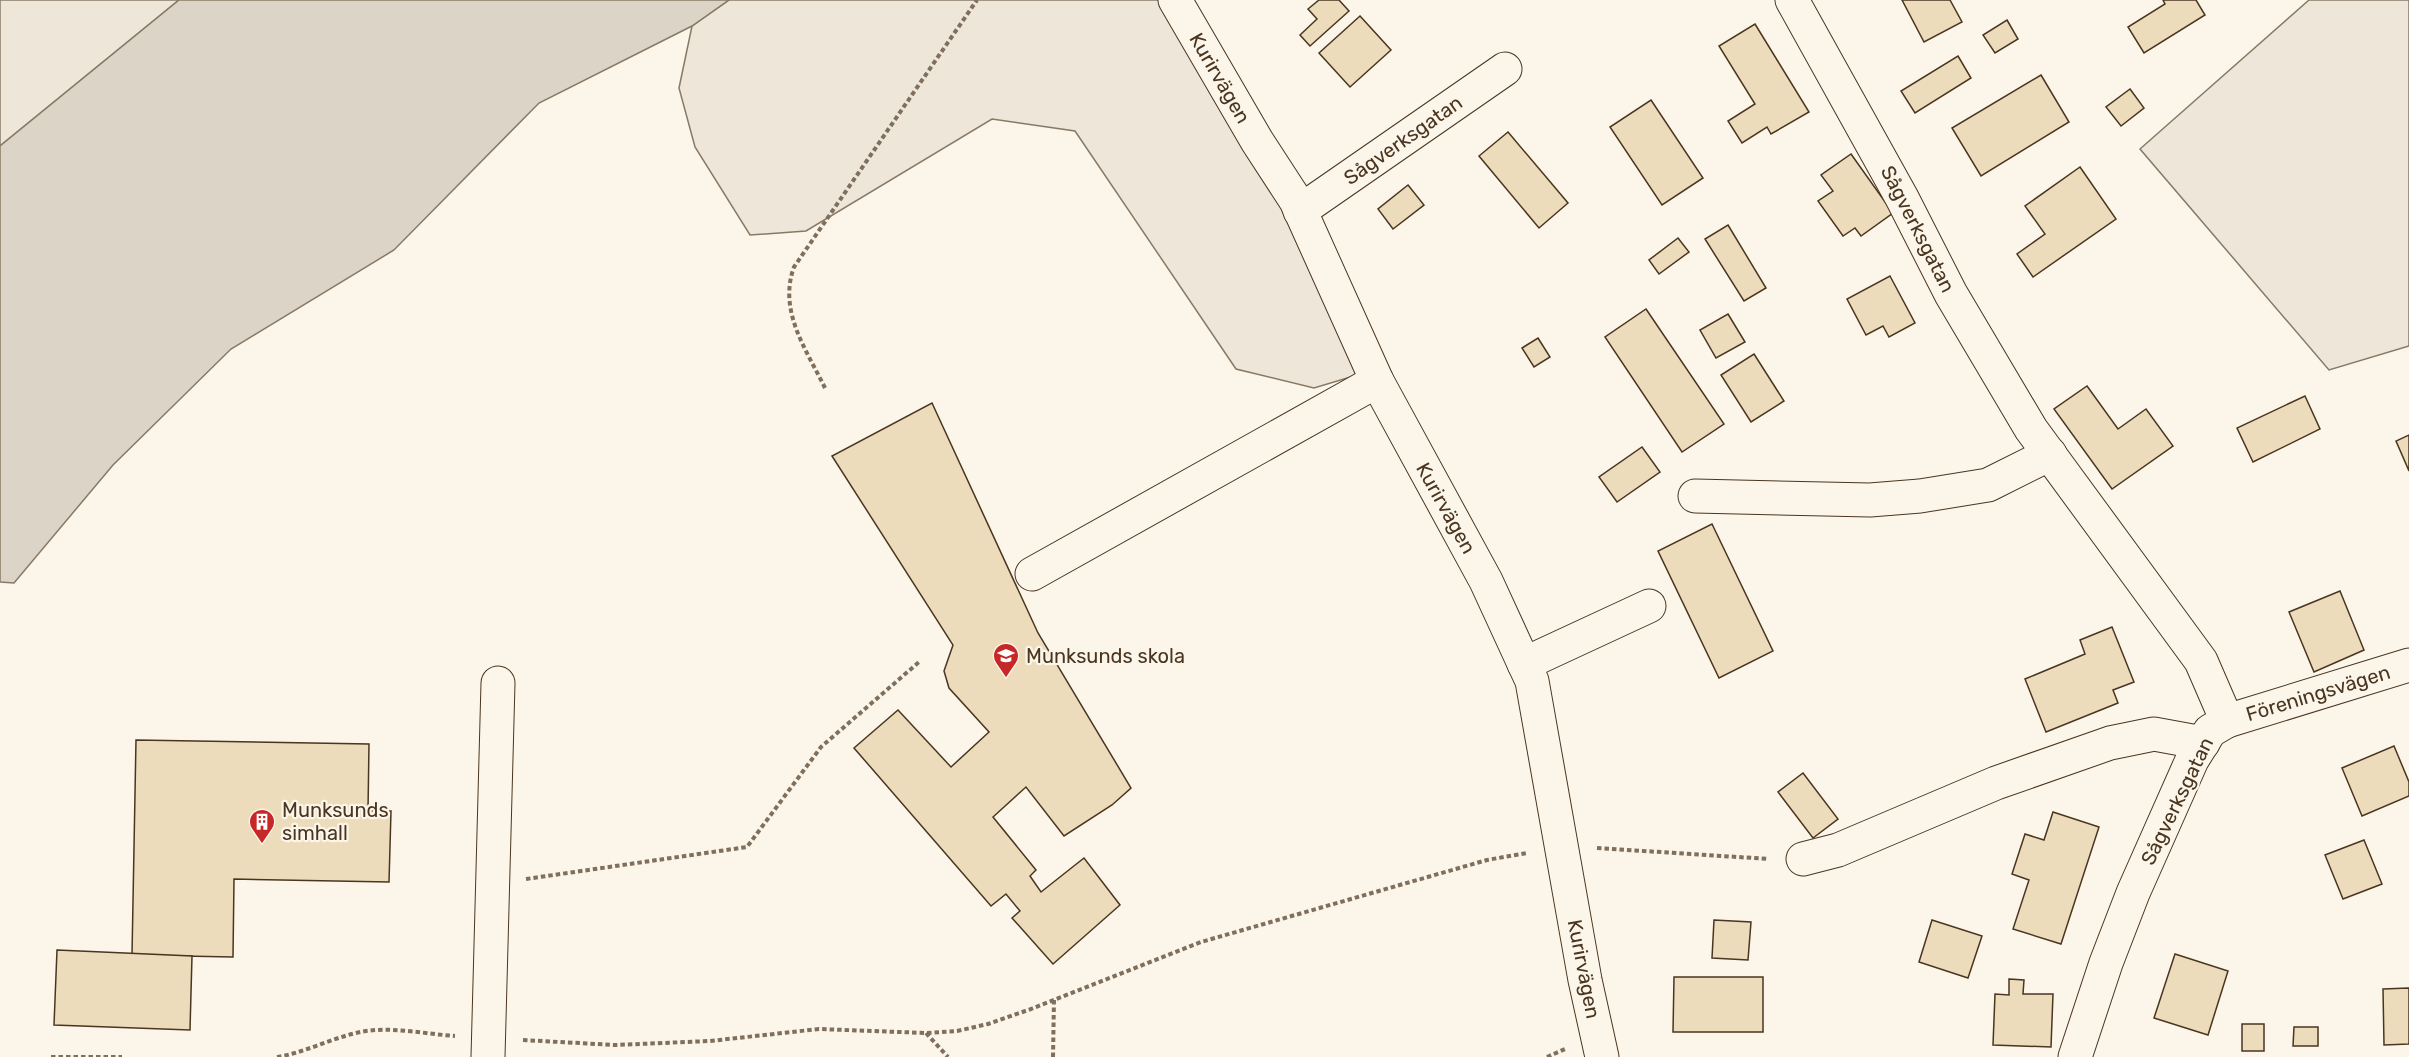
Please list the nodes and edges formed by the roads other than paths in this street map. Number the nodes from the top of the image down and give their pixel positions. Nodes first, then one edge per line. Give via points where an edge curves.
1 (1176, 0) edge
2 (1792, 0) edge
3 (1505, 69) dead end
4 (1300, 211) junction
5 (1377, 381) junction
6 (2050, 454) junction
7 (1695, 496) dead end
8 (1032, 574) dead end
9 (1649, 606) dead end
10 (1524, 664) junction
11 (2409, 665) edge
12 (498, 683) dead end
13 (2227, 721) junction
14 (2203, 743) junction
15 (1803, 859) road end
16 (488, 1048) edge
17 (1602, 1057) edge
18 (2075, 1057) edge

1 - 4 street, Kurirvägen
2 - 6 street, Sågverksgatan via 1880,156 1951,294 2031,429
3 - 4 street, Sågverksgatan
4 - 5 street, Kurirvägen
5 - 8 street
5 - 10 street, Kurirvägen via 1486,581
6 - 7 street via 1988,485 1920,496 1859,500
6 - 13 street, Sågverksgatan via 2201,661
9 - 10 street
10 - 17 street, Kurirvägen via 1532,681
11 - 13 street, Föreningsvägen
12 - 16 street
13 - 14 street, Sågverksgatan via 2210,731
14 - 15 street via 2154,734 2110,743 1996,783 1838,850
14 - 18 street, Sågverksgatan via 2133,892

